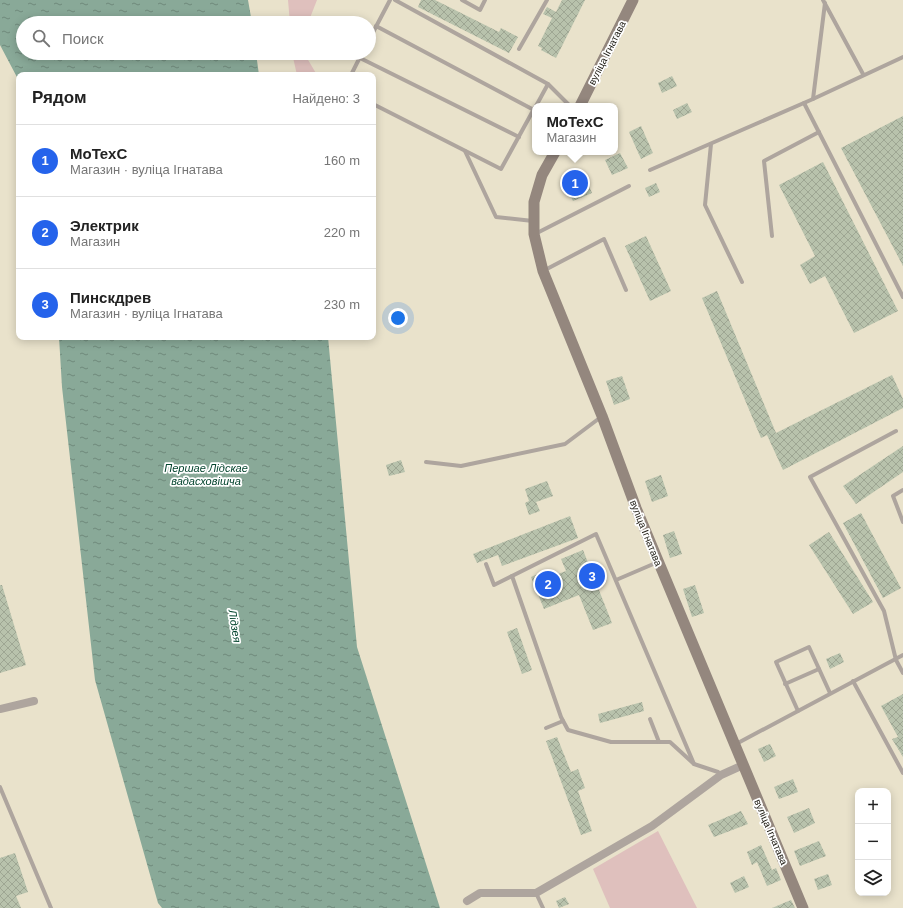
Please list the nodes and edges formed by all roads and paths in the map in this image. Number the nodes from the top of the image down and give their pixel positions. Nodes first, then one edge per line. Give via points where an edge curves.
1 (390, 0) edge
2 (395, 0) edge
3 (462, 0) edge
4 (485, 0) edge
5 (547, 0) edge
6 (634, 0) edge
7 (824, 1) edge
8 (376, 26) joint
9 (519, 49) dead end
10 (903, 57) edge
11 (359, 60) edge
12 (364, 60) edge
13 (353, 72) edge
14 (863, 74) junction
15 (548, 84) junction
16 (813, 99) junction
17 (538, 103) edge
18 (567, 103) edge
19 (582, 103) edge
20 (804, 103) junction
21 (376, 106) edge
22 (532, 106) edge
23 (532, 113) edge
24 (820, 132) junction
25 (519, 137) junction
26 (710, 144) junction
27 (465, 151) junction
28 (553, 155) edge
29 (650, 170) dead end
30 (629, 186) dead end
31 (533, 221) junction
32 (534, 234) junction
33 (772, 236) dead end
34 (543, 271) junction
35 (742, 282) dead end
36 (626, 290) dead end
37 (903, 297) edge
38 (602, 416) junction
39 (896, 431) dead end
40 (426, 462) dead end
41 (903, 490) edge
42 (903, 522) edge
43 (658, 562) junction
44 (486, 564) dead end
45 (512, 576) junction
46 (616, 580) junction
47 (903, 655) edge
48 (896, 660) junction
49 (819, 669) junction
50 (903, 673) edge
51 (853, 681) junction
52 (786, 684) junction
53 (830, 693) junction
54 (34, 701) dead end
55 (0, 709) edge
56 (798, 711) junction
57 (650, 719) dead end
58 (563, 721) junction
59 (546, 728) dead end
60 (659, 742) junction
61 (734, 745) junction
62 (694, 764) junction
63 (743, 765) junction
64 (903, 774) edge
65 (721, 775) junction
66 (0, 787) edge
67 (536, 893) junction
68 (467, 901) dead end
69 (51, 908) edge
70 (543, 908) edge
71 (803, 908) edge

1 - 8 lane
2 - 15 lane
3 - 4 lane via 480,10
5 - 9 lane
6 - 19 street, вуліца Ігнатава
7 - 14 lane
7 - 16 lane
8 - 22 lane
10 - 14 lane
11 - 13 lane
12 - 25 lane
14 - 16 lane
15 - 17 lane
15 - 18 lane
16 - 20 lane
20 - 24 lane
20 - 26 lane
21 - 27 lane
23 - 25 lane
24 - 33 lane via 764,161
24 - 37 lane
25 - 27 lane via 501,169
26 - 29 lane
26 - 35 lane via 705,205
27 - 31 lane via 496,217
28 - 31 street, вуліца Ігнатава via 542,175 534,202
30 - 32 lane
31 - 32 street, вуліца Ігнатава
32 - 34 street, вуліца Ігнатава
34 - 36 lane via 604,239
34 - 38 street, вуліца Ігнатава
38 - 40 lane via 565,444 461,466
38 - 43 street, вуліца Ігнатава
39 - 48 lane via 810,477 884,611
41 - 42 lane via 893,496
43 - 46 lane
43 - 61 street, вуліца Ігнатава
44 - 45 lane via 494,585
45 - 46 lane via 596,534
45 - 58 lane
46 - 62 lane
47 - 48 lane
48 - 50 lane
48 - 51 lane
49 - 52 lane
49 - 52 lane via 809,647 782,659 776,662
49 - 53 lane
51 - 53 lane
51 - 64 lane
52 - 56 lane
53 - 56 lane
54 - 55 street
56 - 61 lane
57 - 60 lane
58 - 59 lane
58 - 60 lane via 568,730 610,742
60 - 62 lane via 670,742
61 - 63 street, вуліца Ігнатава
62 - 65 lane
63 - 65 street
63 - 71 street, вуліца Ігнатава
65 - 67 street via 652,826
66 - 69 lane
67 - 68 street via 480,893
67 - 70 lane

